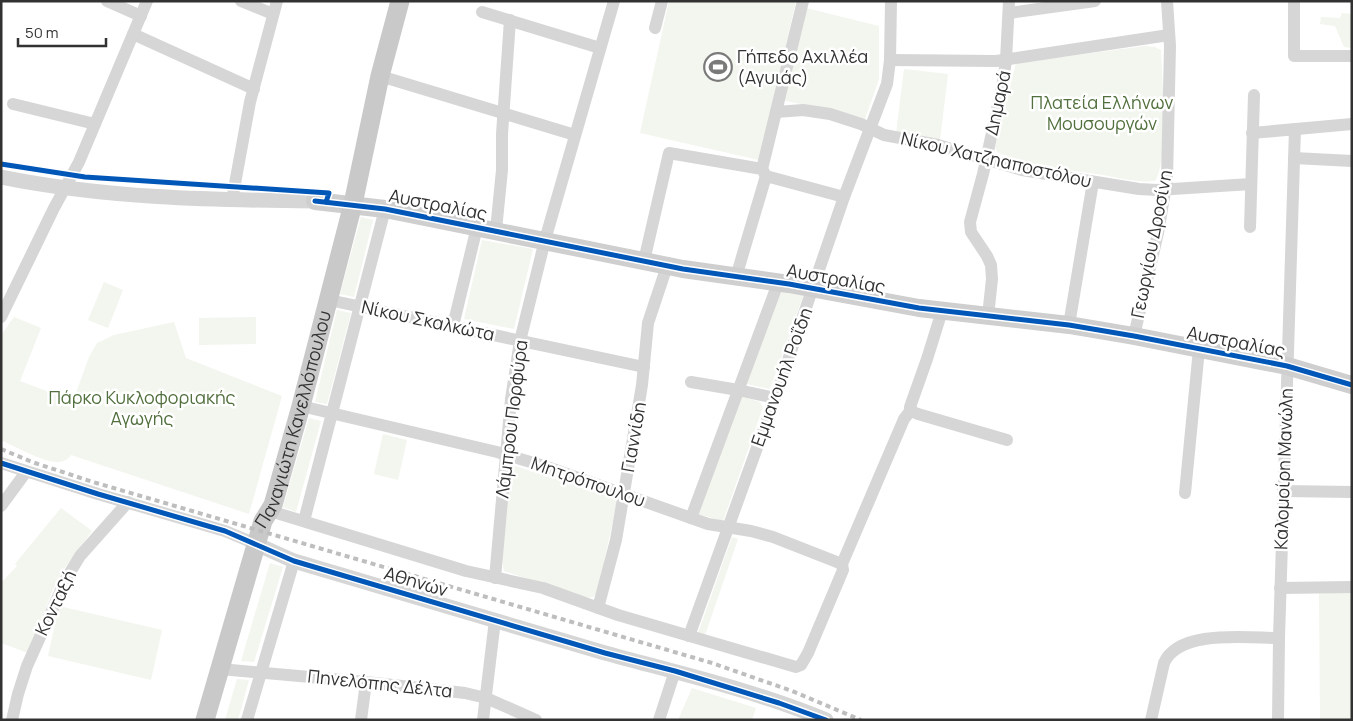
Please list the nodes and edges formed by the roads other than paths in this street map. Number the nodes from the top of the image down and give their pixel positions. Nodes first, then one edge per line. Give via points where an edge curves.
1 (107, 1) edge
2 (147, 1) edge
3 (241, 1) edge
4 (277, 1) edge
5 (388, 1) edge
6 (400, 1) edge
7 (614, 1) edge
8 (662, 1) edge
9 (803, 1) edge
10 (891, 1) edge
11 (1095, 1) edge
12 (1167, 1) edge
13 (1294, 1) edge
14 (1009, 7) edge
15 (482, 12) dead end
16 (273, 14) junction
17 (141, 16) junction
18 (510, 20) junction
19 (654, 28) dead end
20 (133, 34) junction
21 (1169, 35) junction
22 (600, 48) junction
23 (1352, 56) edge
24 (890, 60) junction
25 (1006, 60) junction
26 (380, 76) junction
27 (254, 89) junction
28 (1254, 95) dead end
29 (13, 104) dead end
30 (776, 112) junction
31 (503, 114) junction
32 (95, 124) junction
33 (1352, 124) edge
34 (870, 129) junction
35 (1295, 129) junction
36 (1252, 133) junction
37 (575, 135) junction
38 (1294, 158) junction
39 (986, 159) junction
40 (1352, 162) edge
41 (764, 173) junction
42 (1, 177) edge
43 (1093, 182) junction
44 (1251, 184) junction
45 (64, 188) junction
46 (1166, 189) junction
47 (844, 197) junction
48 (232, 200) junction
49 (315, 201) joint
50 (347, 204) junction
51 (385, 209) junction
52 (477, 227) junction
53 (1250, 227) dead end
54 (496, 230) junction
55 (545, 240) junction
56 (644, 261) junction
57 (667, 266) junction
58 (736, 277) junction
59 (778, 283) junction
60 (813, 288) junction
61 (329, 300) junction
62 (360, 307) junction
63 (942, 311) junction
64 (988, 316) junction
65 (1, 317) edge
66 (453, 326) junction
67 (1069, 326) junction
68 (1134, 336) junction
69 (520, 341) junction
70 (1199, 349) junction
71 (1287, 366) junction
72 (644, 367) junction
73 (691, 382) dead end
74 (1352, 384) edge
75 (738, 390) junction
76 (775, 398) junction
77 (301, 406) junction
78 (911, 410) junction
79 (332, 413) junction
80 (1007, 440) dead end
81 (506, 454) junction
82 (1, 463) edge
83 (26, 472) junction
84 (1283, 491) junction
85 (1352, 492) edge
86 (1185, 493) dead end
87 (624, 494) junction
88 (128, 502) junction
89 (1, 506) edge
90 (267, 516) junction
91 (691, 518) junction
92 (304, 521) junction
93 (728, 527) junction
94 (256, 544) junction
95 (294, 560) junction
96 (842, 564) junction
97 (495, 578) junction
98 (1280, 588) junction
99 (1352, 588) edge
100 (598, 608) junction
101 (495, 620) junction
102 (689, 636) junction
103 (1278, 638) junction
104 (220, 669) junction
105 (675, 671) junction
106 (261, 672) junction
107 (366, 682) junction
108 (486, 698) junction
109 (801, 715) edge
110 (12, 720) edge
111 (205, 720) edge
112 (248, 720) edge
113 (361, 720) edge
114 (483, 720) edge
115 (536, 720) edge
116 (659, 720) edge
117 (826, 720) edge
118 (1151, 720) edge
119 (1278, 720) edge

1 - 17 street
2 - 17 street
3 - 16 street
4 - 16 street
5 - 50 main road, Παναγιώτη Κανελλόπουλου
6 - 26 main road, Παναγιώτη Κανελλόπουλου
7 - 22 street, Λάμπρου Πορφύρα
8 - 19 street
9 - 30 street
10 - 24 street, Εμμανουήλ Ροΐδη
11 - 14 street
12 - 21 street, Γεωργίου Δροσίνη
13 - 23 street via 1294,56
14 - 25 street, Δημαρά
15 - 18 street
16 - 27 street
17 - 20 street
18 - 22 street
18 - 31 street
20 - 27 street
20 - 32 street
21 - 25 street
21 - 46 street, Γεωργίου Δροσίνη
22 - 37 street, Λάμπρου Πορφύρα
24 - 25 street
24 - 34 street, Εμμανουήλ Ροΐδη via 887,84
25 - 39 street, Δημαρά
26 - 31 street
26 - 50 main road, Παναγιώτη Κανελλόπουλου
27 - 48 street
28 - 36 street
29 - 32 street
30 - 34 street, Νίκου Χατζηαποστόλου via 818,112
30 - 41 street
31 - 37 street
31 - 54 street
32 - 45 street
33 - 35 street
34 - 39 street, Νίκου Χατζηαποστόλου
34 - 47 street, Εμμανουήλ Ροΐδη
35 - 36 street
35 - 38 street, Καλομοίρη Μανώλη
36 - 44 street
37 - 55 street, Λάμπρου Πορφύρα
38 - 40 street
38 - 71 street, Καλομοίρη Μανώλη
39 - 43 street, Νίκου Χατζηαποστόλου via 1022,170
39 - 64 street, Δημαρά via 969,226 991,265
41 - 47 street
41 - 56 street via 669,153
41 - 58 street
42 - 45 street, Αυστραλίας
43 - 46 street, Νίκου Χατζηαποστόλου via 1139,189
43 - 67 street
44 - 46 street, Νίκου Χατζηαποστόλου
44 - 53 street
45 - 48 street, Αυστραλίας
45 - 65 street
46 - 68 street, Γεωργίου Δροσίνη
47 - 60 street, Εμμανουήλ Ροΐδη
48 - 49 street, Αυστραλίας
49 - 50 main road, Αυστραλίας
50 - 51 main road, Αυστραλίας
50 - 61 main road, Παναγιώτη Κανελλόπουλου
50 - 90 main road, Παναγιώτη Κανελλόπουλου via 263,501
51 - 52 main road, Αυστραλίας
51 - 62 street
52 - 54 main road, Αυστραλίας
52 - 66 street
54 - 55 main road, Αυστραλίας
55 - 56 main road, Αυστραλίας
55 - 69 street, Λάμπρου Πορφύρα
56 - 57 main road, Αυστραλίας
57 - 58 main road, Αυστραλίας
57 - 72 street, Γιαννίδη via 648,323
58 - 59 main road, Αυστραλίας
59 - 60 main road, Αυστραλίας
59 - 75 street
60 - 63 main road, Αυστραλίας
60 - 76 street, Εμμανουήλ Ροΐδη
61 - 62 street, Νίκου Σκαλκώτα
61 - 77 main road, Παναγιώτη Κανελλόπουλου
62 - 66 street, Νίκου Σκαλκώτα
62 - 79 street
63 - 64 main road, Αυστραλίας
63 - 78 street
64 - 67 main road, Αυστραλίας
66 - 69 street, Νίκου Σκαλκώτα
67 - 68 main road, Αυστραλίας
68 - 70 main road, Αυστραλίας
69 - 72 street, Νίκου Σκαλκώτα
69 - 81 street, Λάμπρου Πορφύρα
70 - 71 main road, Αυστραλίας
70 - 86 street
71 - 74 main road, Αυστραλίας
71 - 84 street, Καλομοίρη Μανώλη
72 - 87 street, Γιαννίδη
73 - 75 street
75 - 76 street
75 - 91 street
76 - 93 street, Εμμανουήλ Ροΐδη
77 - 79 street, Μητρόπουλου
77 - 90 main road, Παναγιώτη Κανελλόπουλου
78 - 80 street
78 - 96 street
79 - 81 street, Μητρόπουλου
79 - 92 street
81 - 87 street, Μητρόπουλου
81 - 97 street, Λάμπρου Πορφύρα
82 - 83 street, Αθηνών
83 - 88 street, Αθηνών
83 - 89 street
84 - 85 street
84 - 98 street, Καλομοίρη Μανώλη
87 - 91 street, Μητρόπουλου
87 - 100 street, Γιαννίδη via 615,547
88 - 94 street, Αθηνών via 225,531
88 - 110 street, Κονταξή via 68,574 27,666
90 - 92 street
90 - 94 main road
91 - 93 street, Μητρόπουλου
92 - 97 street
93 - 96 street, Μητρόπουλου via 772,537
93 - 102 street, Εμμανουήλ Ροΐδη
94 - 95 street, Αθηνών
94 - 104 main road
95 - 101 street, Αθηνών
95 - 106 street
96 - 102 street via 843,570 808,653 799,666
97 - 100 street via 543,588
98 - 99 street
98 - 103 street, Καλομοίρη Μανώλη
100 - 102 street
101 - 105 street, Αθηνών
101 - 108 street
103 - 118 street via 1211,638 1179,646 1164,664
103 - 119 street, Καλομοίρη Μανώλη
104 - 106 street, Πηνελόπης Δέλτα
104 - 111 main road
105 - 109 street, Αθηνών
105 - 116 street
106 - 107 street, Πηνελόπης Δέλτα
106 - 112 street
107 - 108 street, Πηνελόπης Δέλτα
107 - 113 street
108 - 114 street
108 - 115 street, Πηνελόπης Δέλτα
109 - 117 street, Αθηνών

